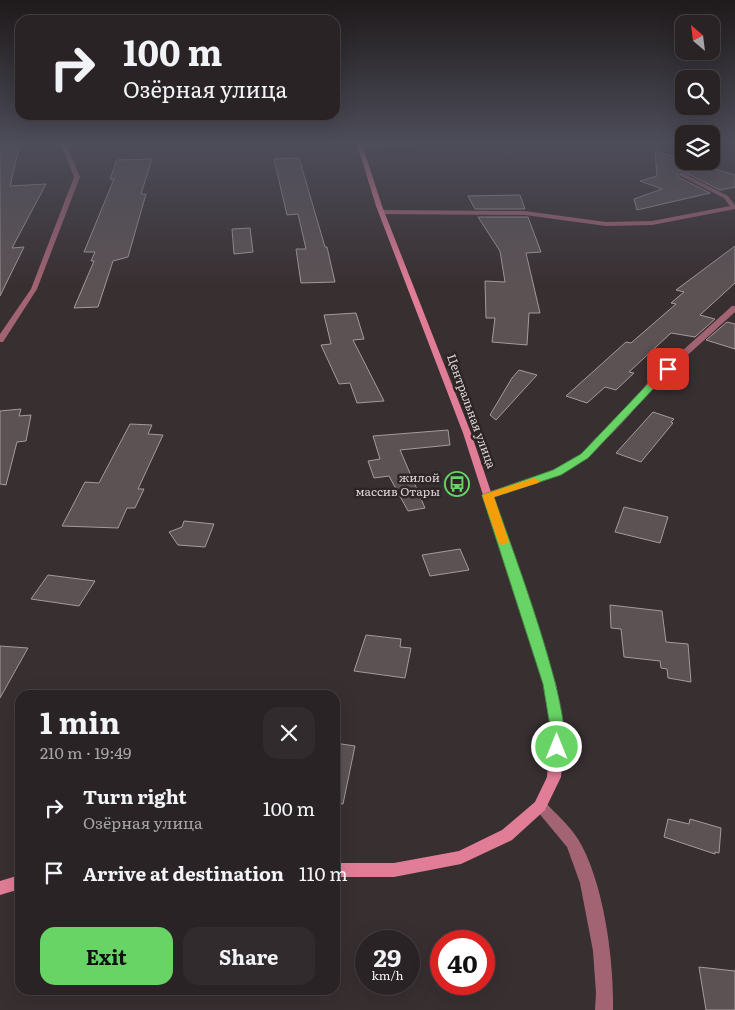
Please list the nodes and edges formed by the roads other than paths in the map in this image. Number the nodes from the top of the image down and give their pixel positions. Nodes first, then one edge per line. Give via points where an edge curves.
1 (72, 191) edge
2 (375, 191) edge
3 (715, 191) edge
4 (734, 207) edge
5 (382, 212) junction
6 (735, 308) edge
7 (0, 340) edge
8 (488, 495) junction
9 (540, 806) junction
10 (340, 870) edge
11 (15, 884) edge
12 (0, 888) edge
13 (604, 1010) edge

1 - 7 street via 34,289
2 - 5 street, Центральная улица
3 - 4 street via 726,197
4 - 5 street via 652,222 606,224 525,214
5 - 8 street, Центральная улица via 452,389
6 - 8 street via 654,381 585,456 557,472
8 - 9 street, Центральная улица via 550,684 558,732 554,777
9 - 10 street via 507,835 461,857 394,870
9 - 13 street via 575,846 578,855 594,909 606,993
11 - 12 street

